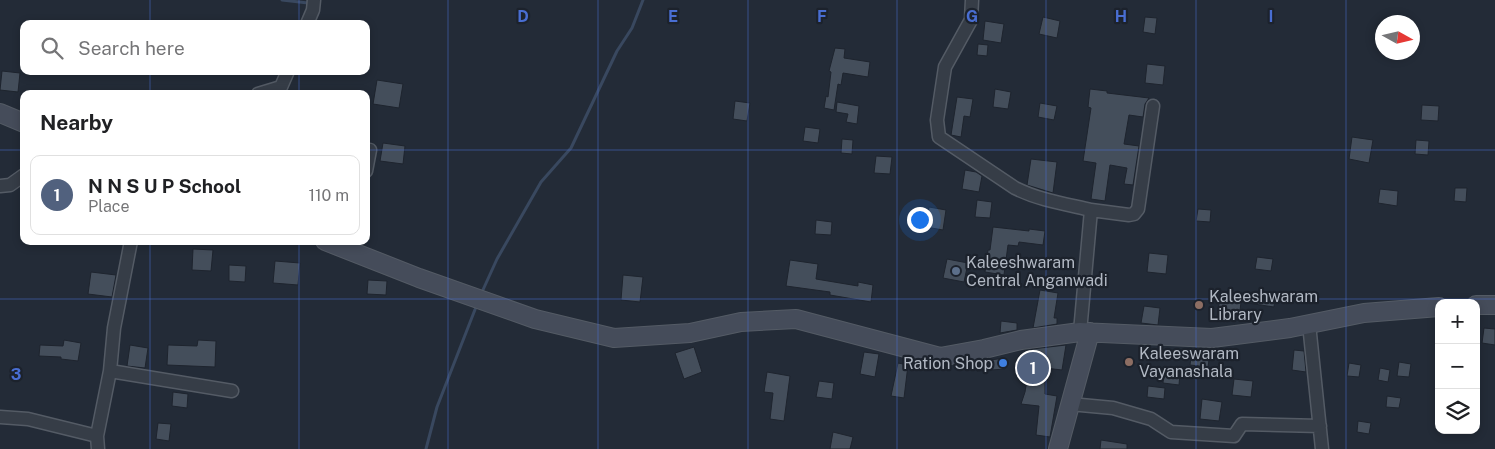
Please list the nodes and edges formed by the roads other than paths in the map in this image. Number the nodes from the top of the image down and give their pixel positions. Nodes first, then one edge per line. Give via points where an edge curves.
1 (314, 0) edge
2 (972, 0) edge
3 (309, 20) edge
4 (286, 75) edge
5 (271, 90) edge
6 (1153, 106) dead end
7 (0, 113) edge
8 (20, 121) edge
9 (20, 178) edge
10 (0, 186) edge
11 (1091, 210) junction
12 (130, 245) edge
13 (351, 246) edge
14 (1480, 305) edge
15 (1495, 305) edge
16 (1435, 307) edge
17 (1309, 324) junction
18 (1085, 332) junction
19 (110, 371) junction
20 (232, 391) dead end
21 (1070, 404) junction
22 (0, 417) edge
23 (1320, 426) junction
24 (97, 436) junction
25 (98, 449) edge
26 (1058, 449) edge
27 (1322, 449) edge

1 - 3 street
2 - 11 street via 971,20 945,67 937,120 939,137 1014,188 1049,201
4 - 5 street via 281,87
6 - 11 street via 1138,209 1129,215
7 - 8 street
9 - 10 street via 10,185
11 - 18 street
12 - 19 street via 114,328
13 - 18 street via 419,278 535,319 614,338 690,333 741,322 796,319 940,357 1021,340
14 - 15 street
16 - 17 street via 1364,313
17 - 18 street via 1212,338
17 - 23 street
18 - 21 street
19 - 20 street
19 - 24 street
21 - 23 street via 1113,408 1151,419 1171,432 1234,436 1242,424
21 - 26 street
22 - 24 street via 28,419
23 - 27 street
24 - 25 street

